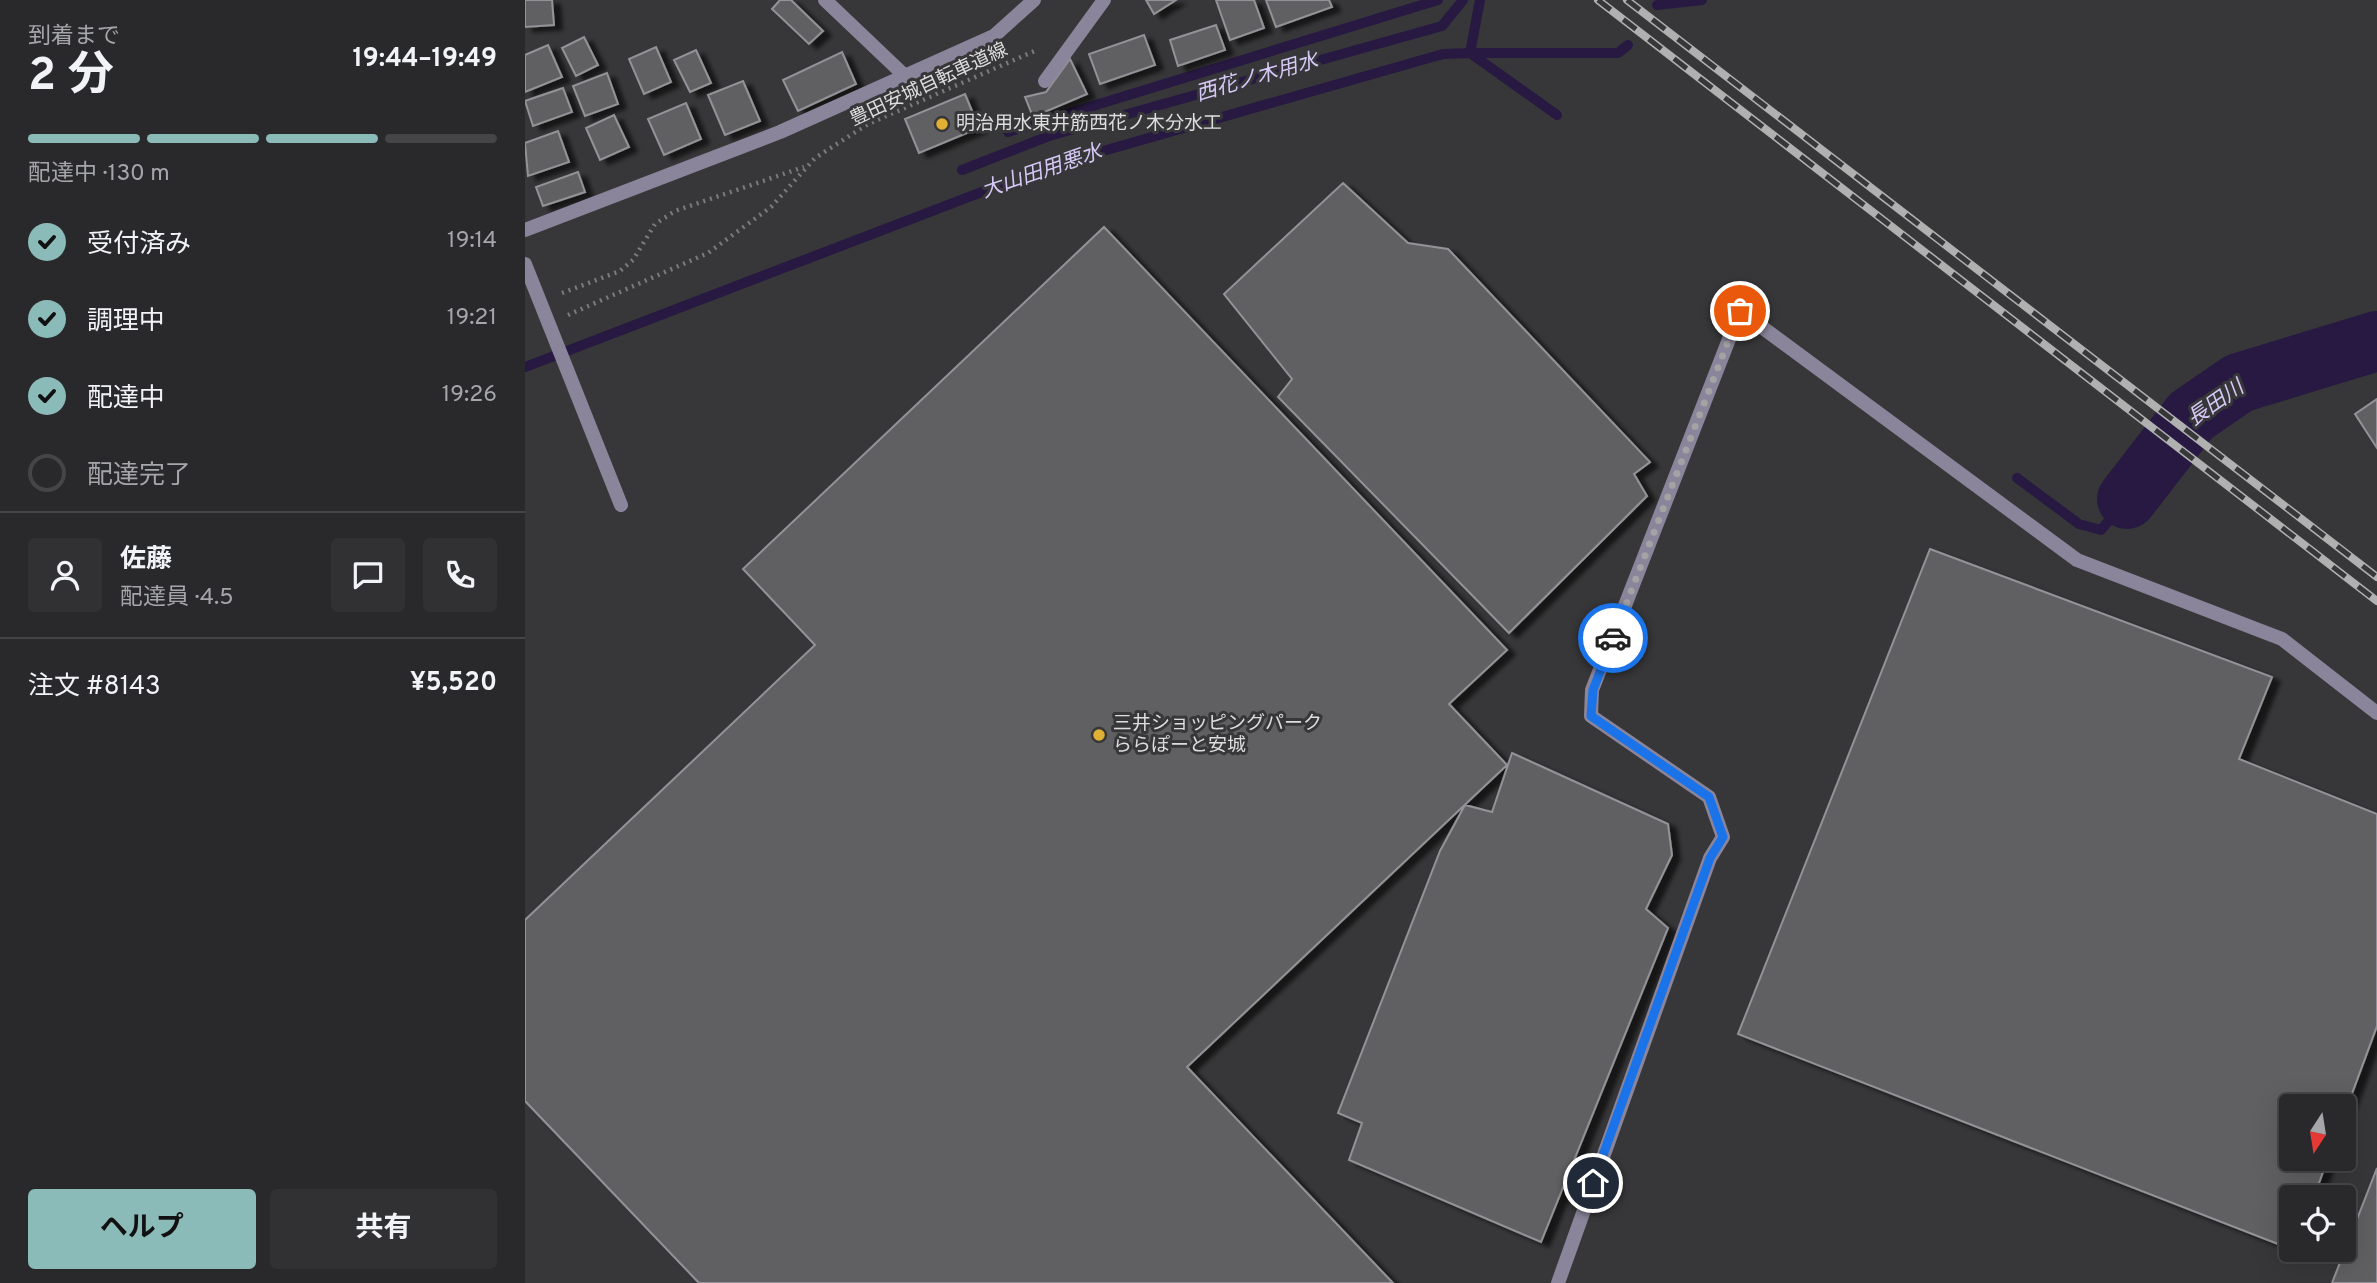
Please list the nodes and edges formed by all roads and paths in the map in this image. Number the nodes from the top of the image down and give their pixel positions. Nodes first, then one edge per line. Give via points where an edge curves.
1 (825, 0) edge
2 (1034, 0) edge
3 (1104, 0) edge
4 (1044, 43) dead end
5 (905, 76) junction
6 (1045, 81) dead end
7 (807, 166) junction
8 (525, 230) edge
9 (525, 264) edge
10 (540, 302) junction
11 (549, 324) junction
12 (621, 505) dead end
13 (2377, 713) edge
14 (1557, 1283) edge

1 - 5 street
2 - 5 street via 995,36
3 - 6 street
4 - 7 path, 豊田安城自転車道線 via 1035,52 868,124
5 - 8 street via 780,132
7 - 10 path via 675,211 655,224 633,260 620,271
7 - 11 path, 豊田安城自転車道線 via 771,207 708,253
9 - 10 street
10 - 11 street
11 - 12 street
13 - 14 street via 2282,639 2077,560 1740,311 1593,690 1591,716 1709,797 1723,837 1710,858

